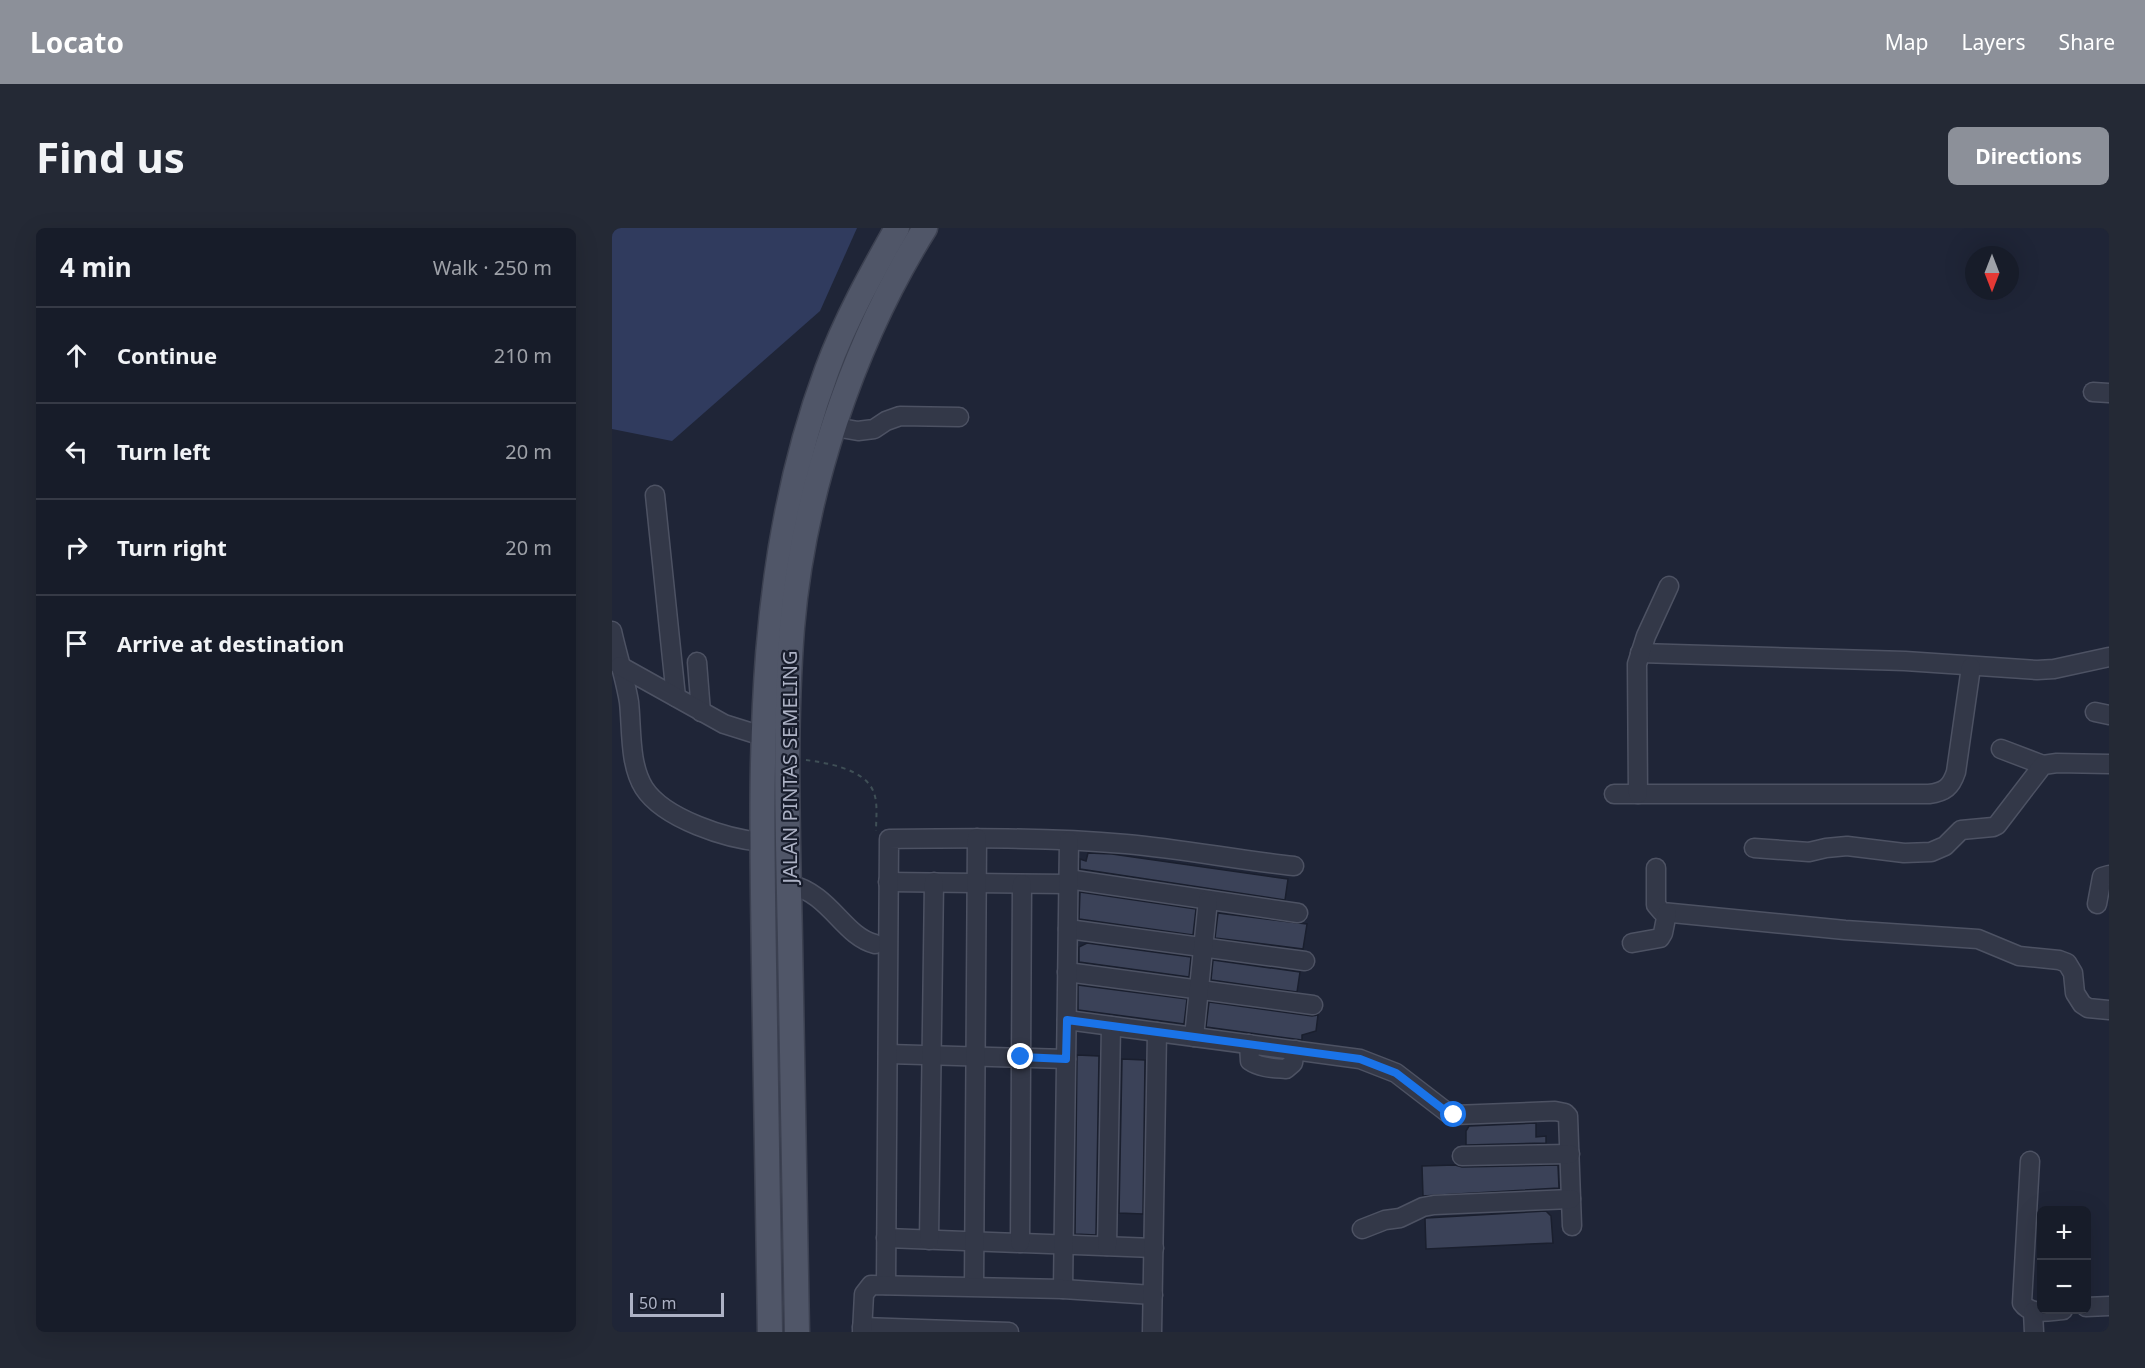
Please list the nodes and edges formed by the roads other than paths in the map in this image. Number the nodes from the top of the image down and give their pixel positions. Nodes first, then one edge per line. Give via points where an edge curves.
1 (897, 228) edge
2 (926, 228) edge
3 (959, 417) dead end
4 (835, 427) junction
5 (655, 495) dead end
6 (1669, 586) dead end
7 (612, 631) edge
8 (1640, 653) junction
9 (2109, 657) edge
10 (697, 662) dead end
11 (620, 666) junction
12 (1971, 667) junction
13 (676, 697) junction
14 (700, 712) junction
15 (762, 736) junction
16 (2001, 750) dead end
17 (2109, 764) edge
18 (2043, 765) junction
19 (1614, 794) dead end
20 (1638, 794) junction
21 (977, 838) junction
22 (1069, 841) junction
23 (762, 842) junction
24 (1754, 848) dead end
25 (1294, 866) dead end
26 (1656, 868) dead end
27 (2109, 875) edge
28 (888, 882) junction
29 (934, 882) junction
30 (1068, 882) junction
31 (977, 883) junction
32 (789, 884) junction
33 (1022, 884) junction
34 (1208, 900) junction
35 (2097, 904) dead end
36 (1298, 913) dead end
37 (1667, 913) junction
38 (1068, 928) junction
39 (1632, 943) dead end
40 (875, 944) dead end
41 (1204, 946) junction
42 (1305, 961) dead end
43 (1067, 972) junction
44 (1199, 989) junction
45 (1313, 1005) dead end
46 (2109, 1010) edge
47 (1067, 1020) junction
48 (1111, 1026) junction
49 (1157, 1032) junction
50 (1194, 1037) junction
51 (888, 1054) junction
52 (931, 1055) junction
53 (976, 1056) junction
54 (1021, 1057) junction
55 (1066, 1059) junction
56 (1570, 1154) junction
57 (1462, 1156) dead end
58 (2030, 1161) dead end
59 (1571, 1200) junction
60 (1572, 1226) dead end
61 (1362, 1229) dead end
62 (886, 1238) junction
63 (929, 1240) junction
64 (974, 1241) junction
65 (1020, 1243) junction
66 (1064, 1244) junction
67 (1107, 1246) junction
68 (1154, 1248) junction
69 (886, 1285) junction
70 (974, 1286) junction
71 (1064, 1289) junction
72 (1153, 1295) junction
73 (2109, 1306) edge
74 (2091, 1307) edge
75 (2033, 1312) junction
76 (2037, 1312) edge
77 (862, 1330) edge
78 (770, 1332) edge
79 (797, 1332) edge
80 (1009, 1332) edge
81 (1152, 1332) edge
82 (2034, 1332) edge

1 - 15 main road, JALAN PINTAS SEMELING via 840,339 801,452 774,585
2 - 4 main road, JALAN PINTAS SEMELING via 879,311
3 - 4 street via 900,416 874,429 858,431
4 - 32 main road, JALAN PINTAS SEMELING via 809,523 796,591 790,659
5 - 13 street
6 - 8 street
7 - 11 street
8 - 12 street via 1895,660
8 - 20 street
9 - 12 street via 2044,670
10 - 14 street
11 - 13 street
11 - 23 street via 637,771 644,788 659,804 692,822 742,840
12 - 20 street via 1956,772 1946,790 1929,794
13 - 14 street
14 - 15 street
15 - 23 main road, JALAN PINTAS SEMELING
16 - 18 street
17 - 18 street
18 - 24 street via 1997,825 1960,831 1945,846 1931,852 1847,846 1809,852
19 - 20 street
21 - 22 street
21 - 28 street via 889,839
21 - 31 street
22 - 25 street via 1129,844
22 - 30 street
23 - 78 main road, JALAN PINTAS SEMELING
26 - 37 street via 1656,905
27 - 35 street via 2102,877
28 - 29 street
28 - 51 street
29 - 31 street
29 - 52 street
30 - 33 street
30 - 34 street
30 - 38 street
31 - 33 street
31 - 53 street
32 - 40 street via 809,891 859,937
32 - 79 main road, JALAN PINTAS SEMELING
33 - 54 street
34 - 36 street
34 - 41 street
37 - 39 street via 1660,938
37 - 46 street via 1978,939 2019,956 2067,963 2082,1004
38 - 41 street
38 - 43 street
41 - 42 street
41 - 44 street
43 - 44 street
43 - 47 street
44 - 45 street
44 - 50 street
47 - 48 street
47 - 55 street
48 - 49 street
48 - 67 street
49 - 50 street
49 - 68 street
50 - 56 street via 1360,1059 1396,1073 1454,1115 1565,1113
51 - 52 street
51 - 62 street
52 - 53 street
52 - 63 street
53 - 54 street
53 - 64 street
54 - 55 street
54 - 65 street
55 - 66 street
56 - 57 street
56 - 59 street
58 - 75 street via 2022,1303
59 - 60 street
59 - 61 street via 1434,1205
62 - 63 street
62 - 69 street
63 - 64 street
64 - 65 street
64 - 70 street
65 - 66 street
66 - 67 street
66 - 71 street
67 - 68 street
68 - 72 street
69 - 70 street
69 - 77 street via 872,1285 866,1291
70 - 71 street
71 - 72 street
72 - 81 street
73 - 74 street
75 - 76 street
75 - 82 street
77 - 80 street

